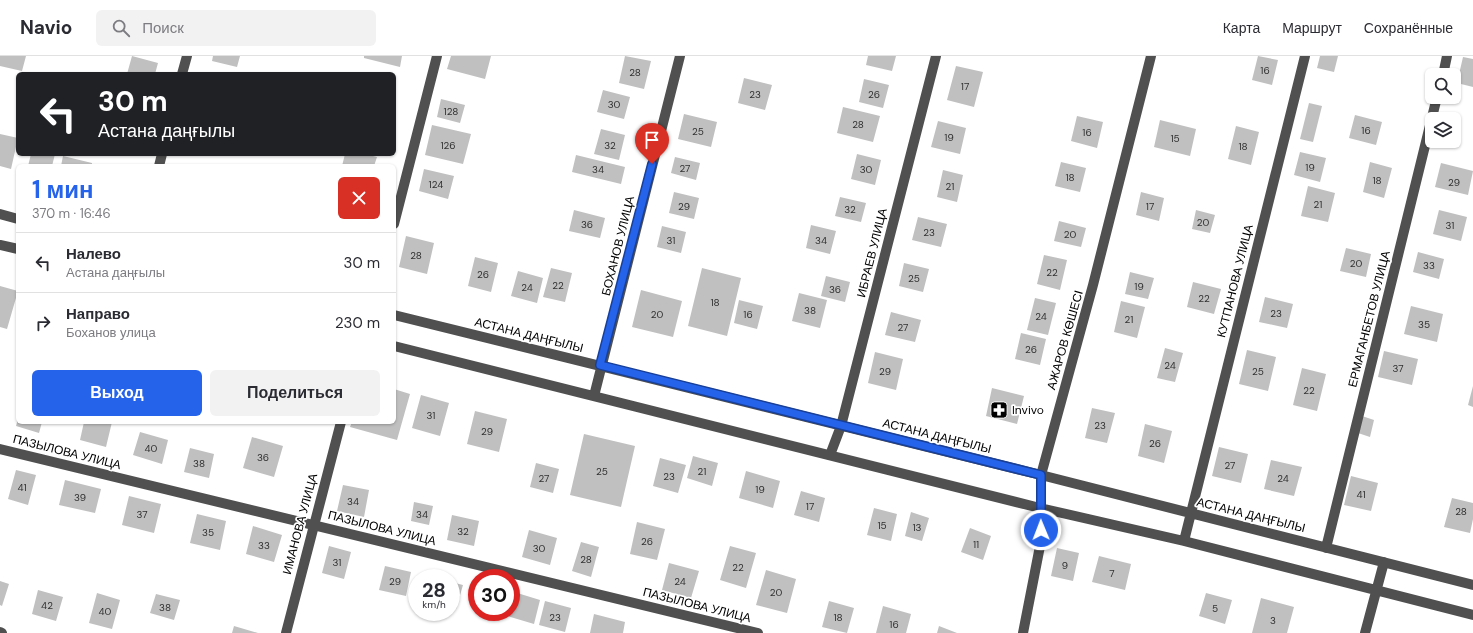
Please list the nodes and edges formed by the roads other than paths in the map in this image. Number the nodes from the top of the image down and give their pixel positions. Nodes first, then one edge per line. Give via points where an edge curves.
1 (187, 56) edge
2 (437, 56) edge
3 (680, 56) edge
4 (936, 56) edge
5 (1151, 56) edge
6 (1305, 56) edge
7 (1447, 56) edge
8 (1444, 68) edge
9 (183, 72) edge
10 (1435, 104) edge
11 (0, 214) edge
12 (396, 216) edge
13 (16, 218) edge
14 (0, 245) edge
15 (16, 249) edge
16 (396, 315) edge
17 (396, 346) edge
18 (600, 365) junction
19 (594, 396) junction
20 (339, 424) edge
21 (841, 426) junction
22 (0, 450) edge
23 (830, 455) junction
24 (1041, 475) junction
25 (1040, 508) junction
26 (1190, 513) junction
27 (313, 525) junction
28 (1184, 541) junction
29 (1326, 548) junction
30 (1384, 562) junction
31 (1473, 585) edge
32 (1377, 591) junction
33 (1473, 615) edge
34 (286, 633) edge
35 (758, 633) edge
36 (1023, 633) edge
37 (1365, 633) edge

1 - 9 street
2 - 12 street
3 - 18 street, БОХАНОВ УЛИЦА
4 - 21 street, ИБРАЕВ УЛИЦА
5 - 24 street, АЖАРОВ КӨШЕСІ via 1094,285
6 - 26 street, КУТПАНОВА УЛИЦА
7 - 8 street
10 - 29 street, ЕРМАГАНБЕТОВ УЛИЦА
11 - 13 street
14 - 15 street
16 - 18 street, АСТАНА ДАҢҒЫЛЫ
17 - 19 street
18 - 19 street, БОХАНОВ УЛИЦА
18 - 21 street, АСТАНА ДАҢҒЫЛЫ
19 - 23 street
20 - 27 street, ИМАНОВА УЛИЦА
21 - 23 street, ИБРАЕВ УЛИЦА
21 - 24 street, АСТАНА ДАҢҒЫЛЫ
22 - 27 street, ПАЗЫЛОВА УЛИЦА
23 - 25 street
24 - 25 street, АЖАРОВ КӨШЕСІ
24 - 26 street, АСТАНА ДАҢҒЫЛЫ
25 - 28 street
25 - 36 street, АЖАРОВ КӨШЕСІ via 1041,542
26 - 28 street, КУТПАНОВА УЛИЦА
26 - 29 street, АСТАНА ДАҢҒЫЛЫ
27 - 34 street, ИМАНОВА УЛИЦА
27 - 35 street, ПАЗЫЛОВА УЛИЦА
28 - 32 street
29 - 30 street, АСТАНА ДАҢҒЫЛЫ
30 - 31 street, АСТАНА ДАҢҒЫЛЫ
30 - 32 street
32 - 33 street
32 - 37 street

